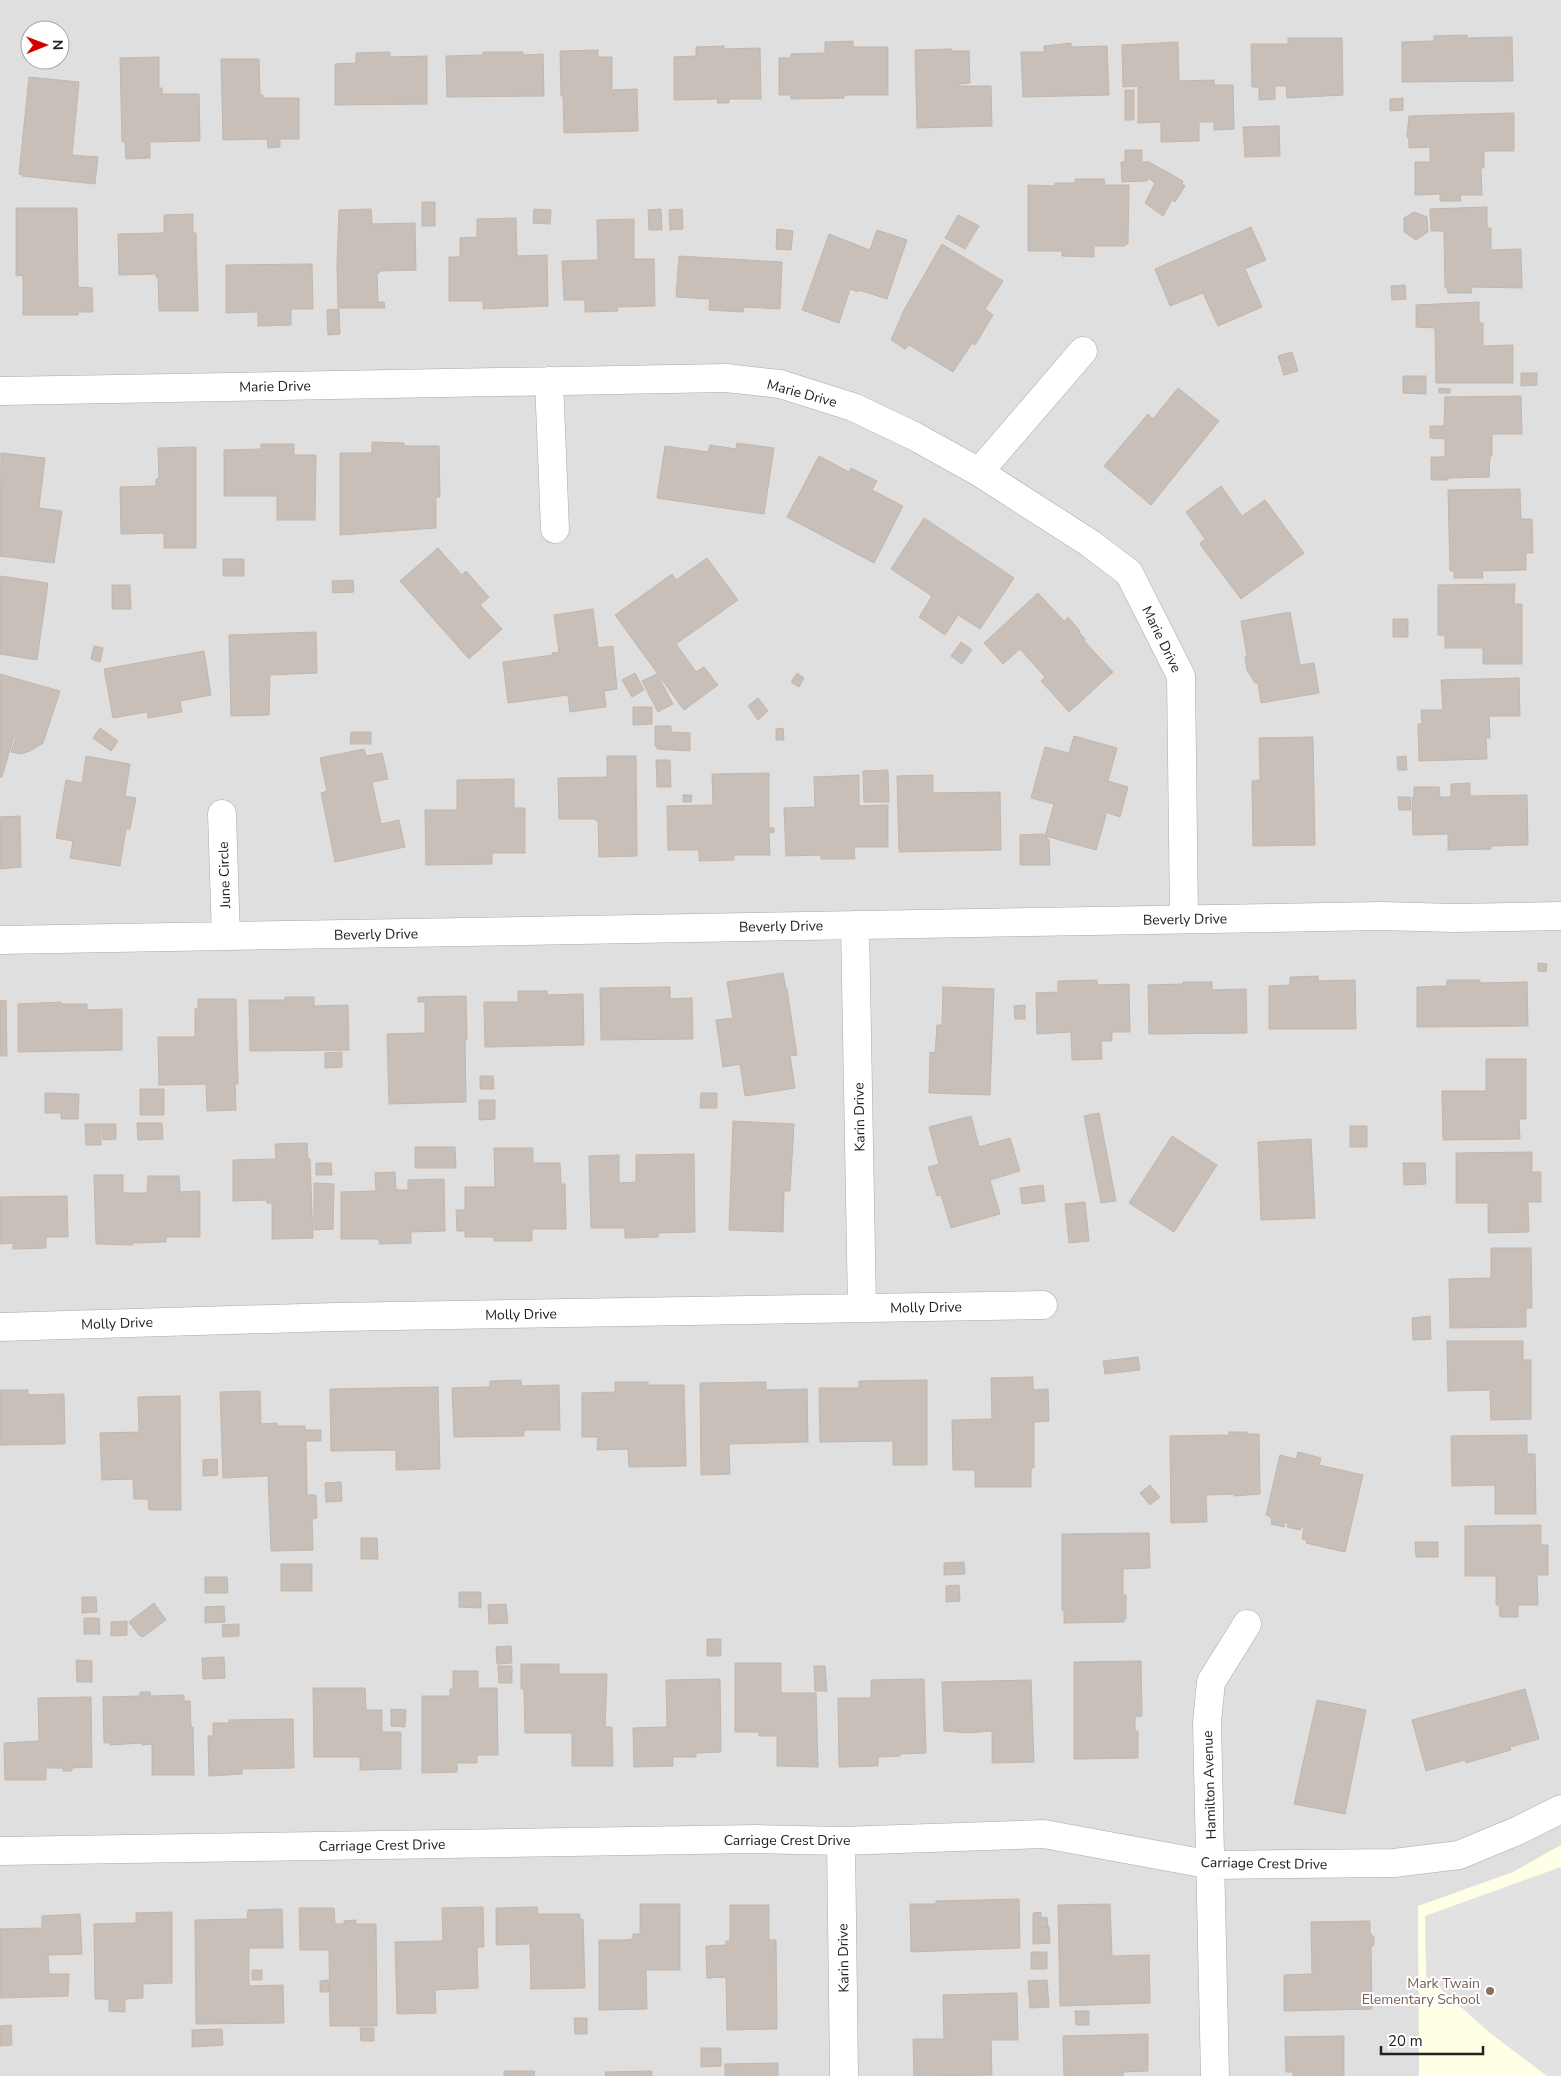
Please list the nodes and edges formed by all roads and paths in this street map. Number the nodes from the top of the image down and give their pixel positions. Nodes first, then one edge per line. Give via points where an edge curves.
1 (1083, 351) dead end
2 (549, 381) junction
3 (0, 391) edge
4 (979, 472) junction
5 (554, 529) dead end
6 (222, 814) dead end
7 (1561, 916) edge
8 (1184, 920) junction
9 (856, 925) junction
10 (226, 936) junction
11 (0, 940) edge
12 (1043, 1305) dead end
13 (862, 1308) junction
14 (0, 1327) edge
15 (1247, 1624) dead end
16 (1561, 1809) edge
17 (841, 1841) junction
18 (0, 1851) edge
19 (1212, 1865) junction
20 (844, 2076) edge
21 (1215, 2076) edge

1 - 4 street
2 - 3 street, Marie Drive
2 - 4 street, Marie Drive via 726,378 780,384 853,407
2 - 5 street
4 - 8 street, Marie Drive via 1091,544 1129,573 1181,676
6 - 10 street, June Circle
7 - 8 street, Beverly Drive
8 - 9 street, Beverly Drive
9 - 10 street, Beverly Drive
9 - 13 street, Karin Drive
10 - 11 street, Beverly Drive
12 - 13 street, Molly Drive
13 - 14 street, Molly Drive via 335,1317
15 - 19 street, Hamilton Avenue via 1211,1682 1207,1722
16 - 19 street, Carriage Crest Drive via 1458,1855 1394,1863
17 - 18 street, Carriage Crest Drive via 756,1839
17 - 19 street, Carriage Crest Drive via 1044,1834
17 - 20 street, Karin Drive
19 - 21 street, Hamilton Avenue

